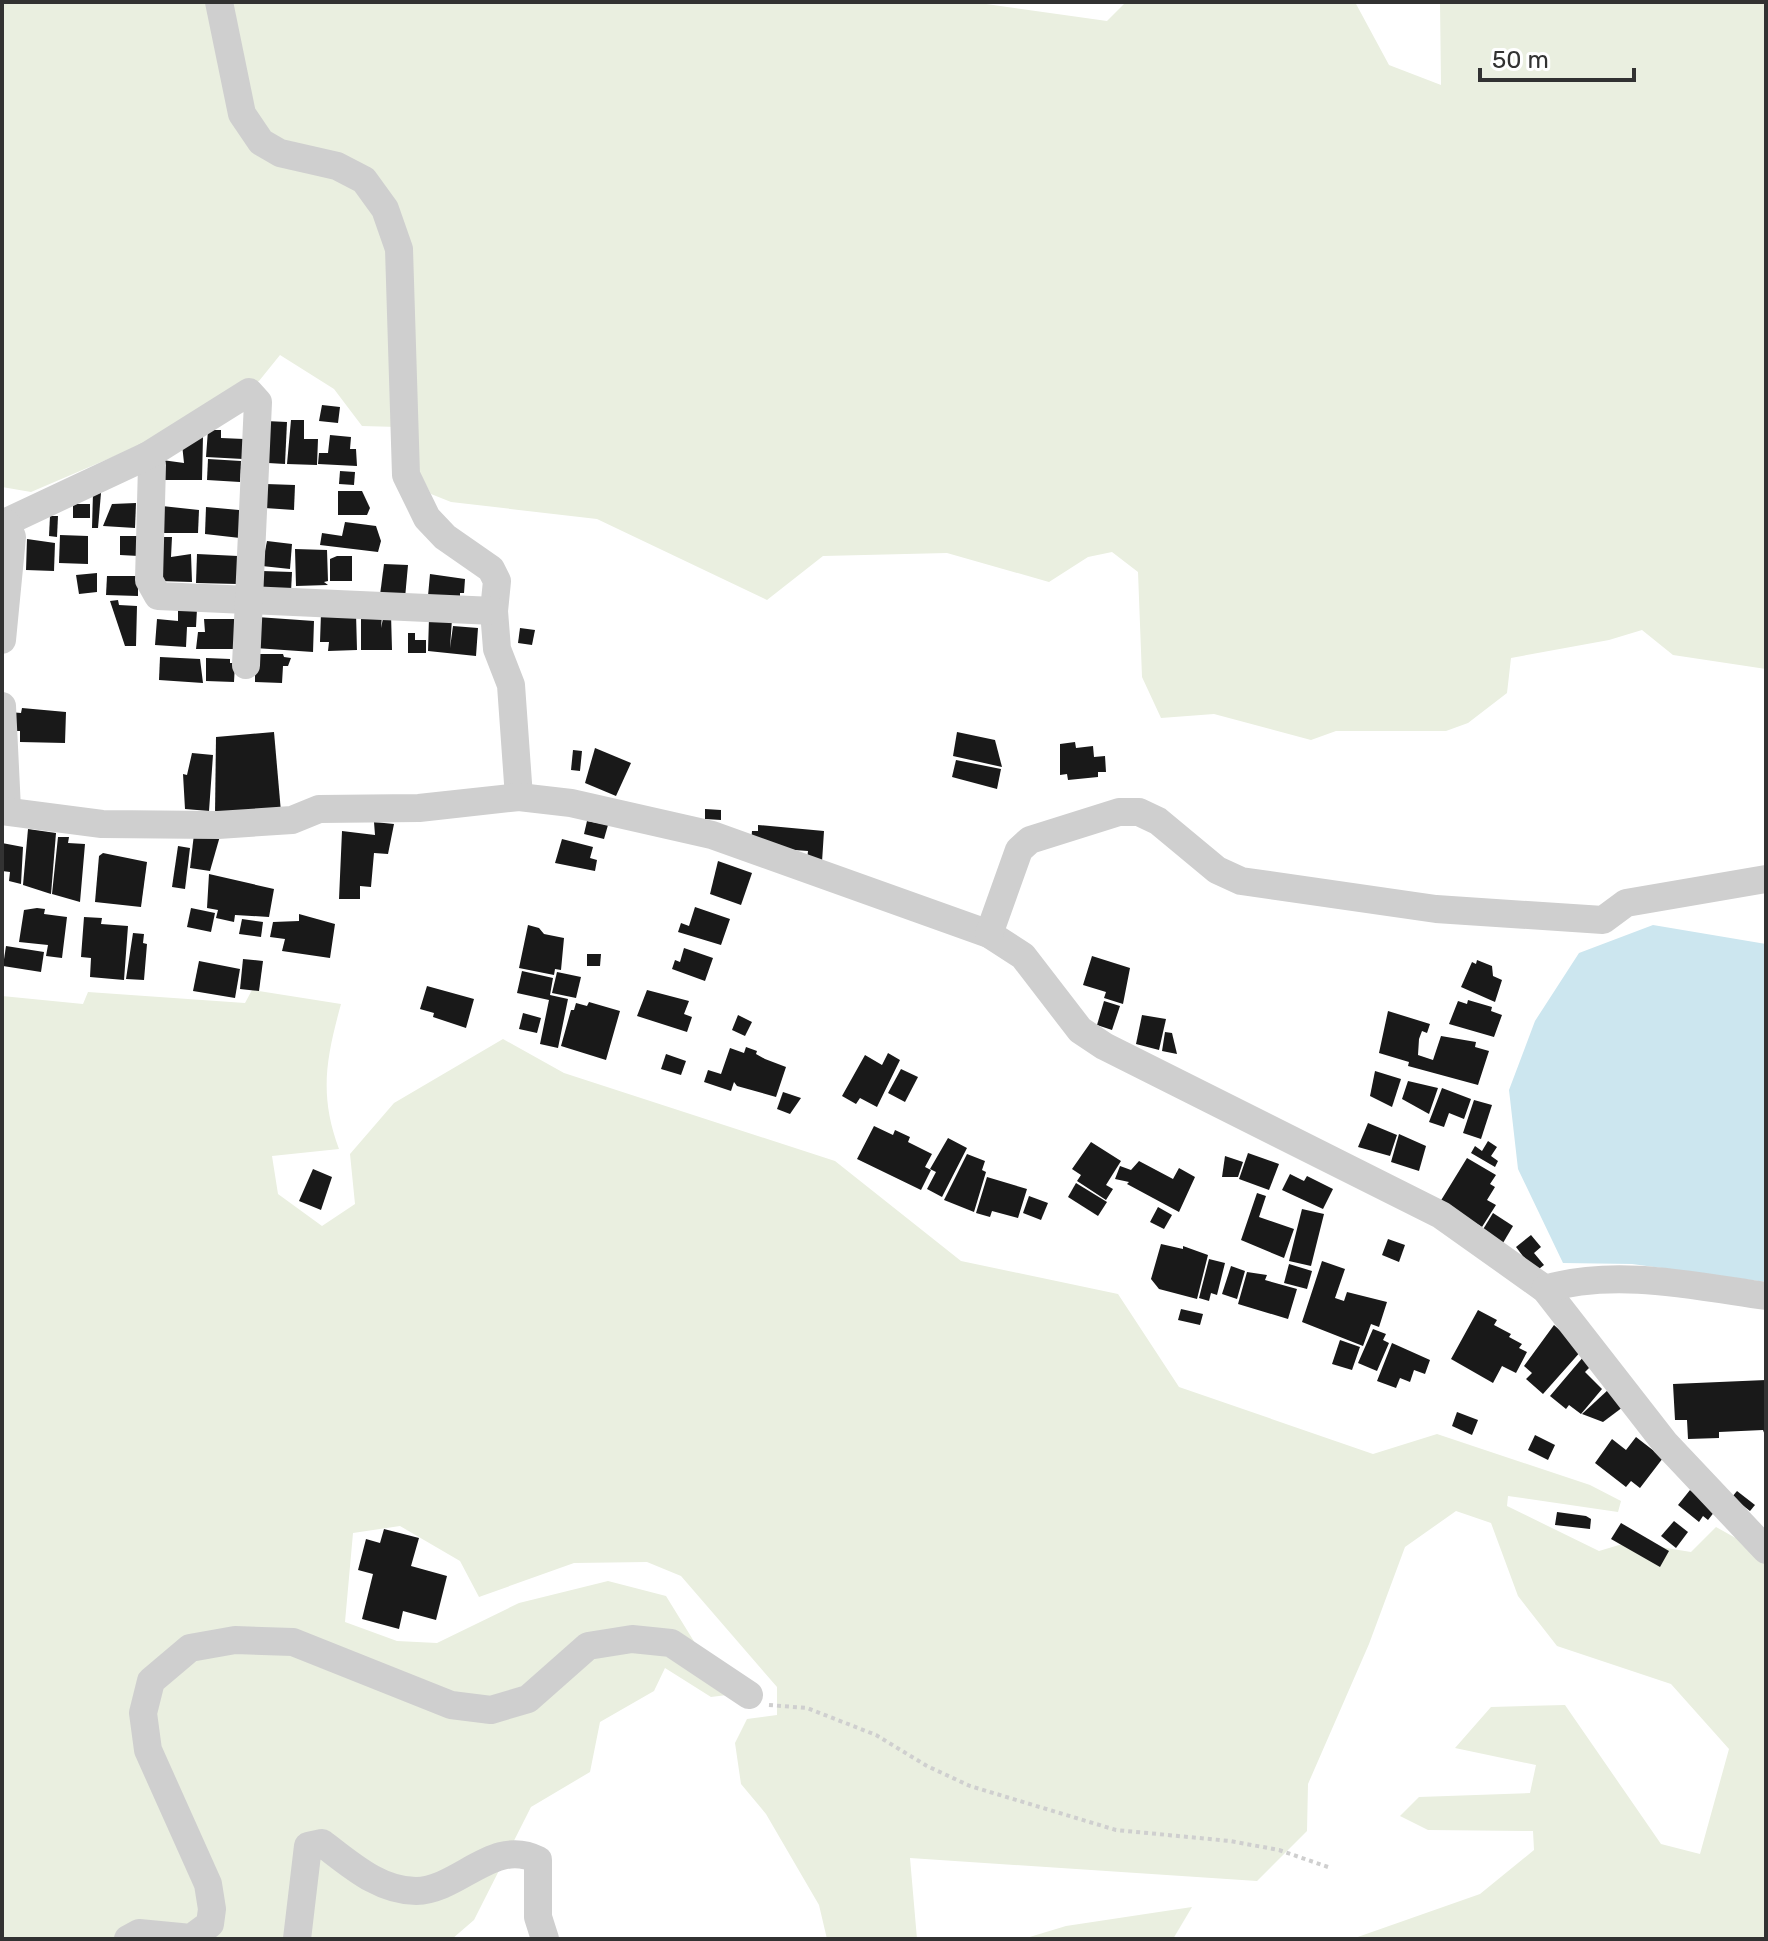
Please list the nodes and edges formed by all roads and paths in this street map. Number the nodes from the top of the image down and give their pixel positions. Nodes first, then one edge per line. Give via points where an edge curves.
1 (219, 2) edge
2 (147, 456) junction
3 (5, 524) edge
4 (249, 601) junction
5 (494, 611) junction
6 (2, 640) edge
7 (246, 665) dead end
8 (2, 706) edge
9 (519, 797) junction
10 (5, 810) edge
11 (1766, 879) edge
12 (989, 934) junction
13 (1545, 1289) junction
14 (1766, 1296) edge
15 (1766, 1550) edge
16 (749, 1695) joint
17 (1328, 1867) dead end
18 (128, 1939) edge
19 (297, 1939) edge
20 (545, 1939) edge

1 - 5 street via 242,114 261,142 364,180 385,209 399,249 406,475 427,518 491,569 497,581
2 - 3 street
2 - 4 street via 152,465 149,580 158,596
2 - 4 street via 249,392 258,402
3 - 6 street via 12,537
4 - 5 street
4 - 7 street
5 - 9 street via 497,649 511,685
8 - 10 street
9 - 10 street via 419,808 319,809 292,820 218,825 102,824
9 - 12 street via 571,803 712,835
11 - 12 street via 1626,903 1603,920 1436,909 1241,881 1217,870 1158,821 1139,812 1119,812 1030,840 1019,850
12 - 13 street via 1023,956 1080,1030 1104,1046 1441,1215
13 - 14 street via 1615,1278
13 - 15 street via 1665,1443
16 - 17 path via 771,1707 807,1708 876,1735 970,1786 1116,1830 1230,1841
16 - 18 street via 671,1643 632,1639 588,1646 528,1699 491,1710 451,1705 293,1642 235,1640 190,1648 151,1681 143,1713 148,1750 208,1884 210,1924 191,1938 139,1933
19 - 20 street via 308,1846 322,1843 372,1880 415,1891 503,1854 524,1853 538,1860 538,1917

